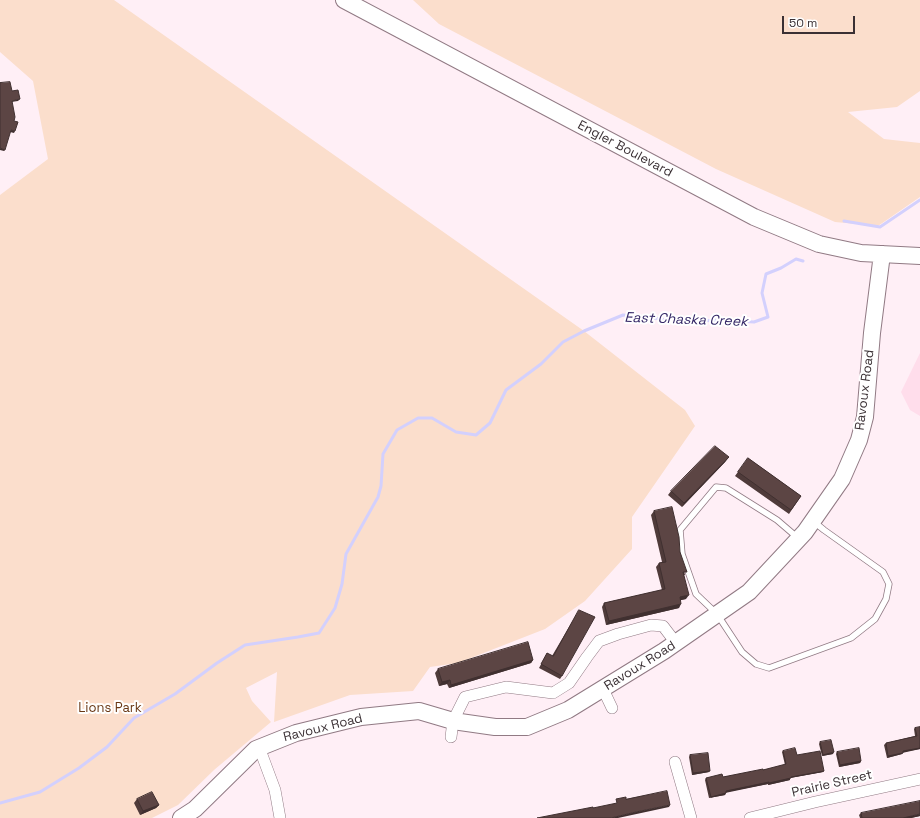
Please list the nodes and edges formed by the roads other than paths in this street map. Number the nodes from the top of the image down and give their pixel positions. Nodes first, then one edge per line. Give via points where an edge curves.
1 (344, 0) edge
2 (882, 254) junction
3 (920, 256) edge
4 (813, 521) junction
5 (798, 538) junction
6 (717, 614) junction
7 (676, 643) junction
8 (602, 689) junction
9 (612, 708) dead end
10 (453, 721) junction
11 (451, 738) dead end
12 (259, 747) junction
13 (674, 762) dead end
14 (920, 779) edge
15 (181, 818) edge
16 (280, 818) edge
17 (691, 818) edge
18 (750, 818) edge

1 - 2 street, Engler Boulevard via 754,216 819,244 861,253
2 - 3 street, Engler Boulevard
2 - 4 street, Ravoux Road via 865,416 859,440 842,479
4 - 5 street, Ravoux Road
4 - 6 lane via 883,572 889,584 886,599 875,619 851,638 769,668 756,664 742,652
5 - 6 street, Ravoux Road via 749,592
5 - 6 lane via 777,520 726,488 716,487 680,530 682,554 696,594
6 - 7 street, Ravoux Road
7 - 8 street, Ravoux Road
7 - 10 street via 663,626 651,624 618,634 599,641 569,683 553,693 506,687 465,697
8 - 9 street
8 - 10 street, Ravoux Road via 568,710 527,727 495,727
10 - 11 street
10 - 12 street, Ravoux Road via 419,711 361,717 296,732
12 - 15 street, Ravoux Road via 195,809
12 - 16 street via 275,790
13 - 17 street
14 - 18 street, Prairie Street

